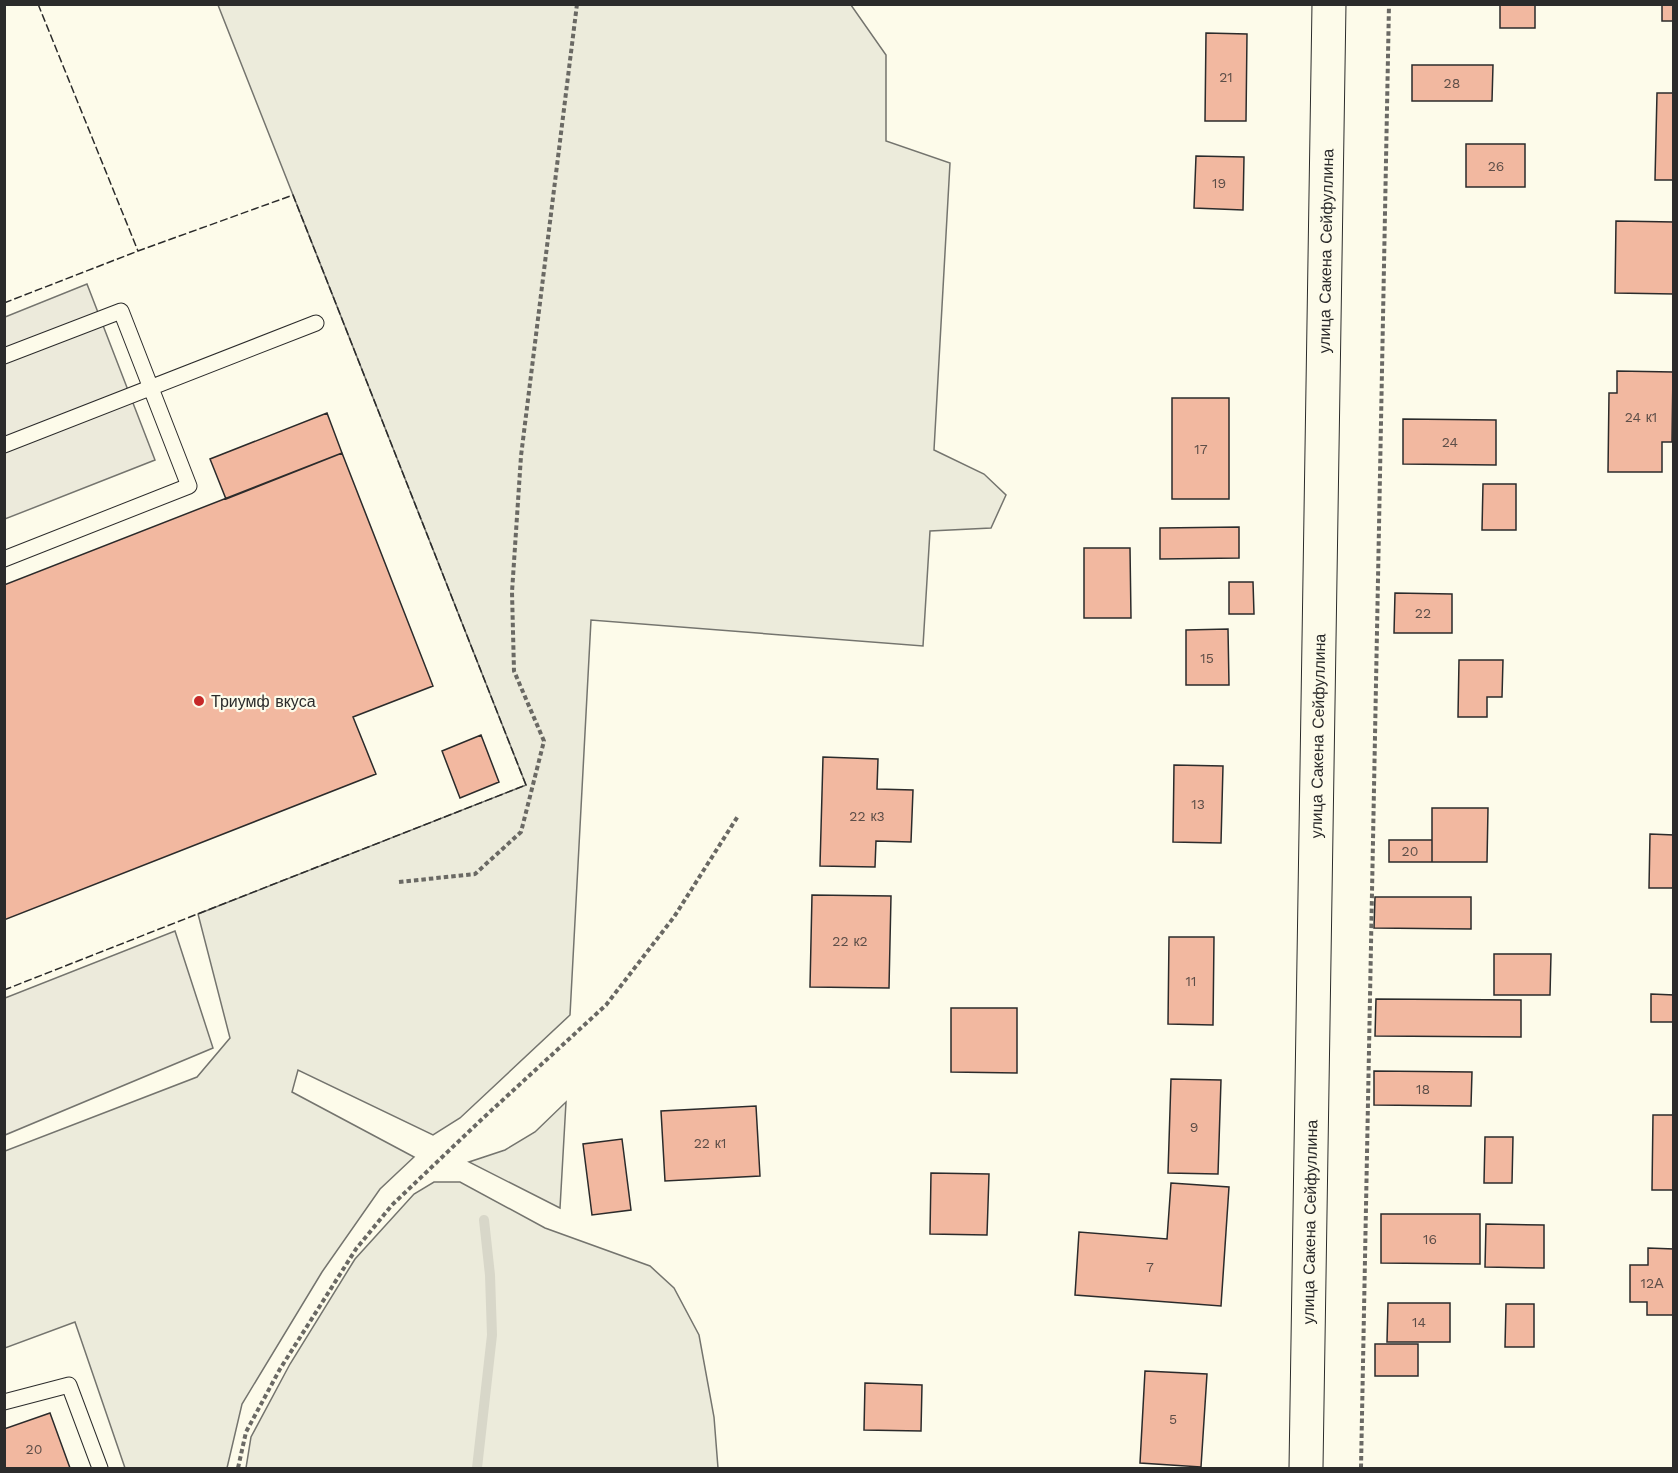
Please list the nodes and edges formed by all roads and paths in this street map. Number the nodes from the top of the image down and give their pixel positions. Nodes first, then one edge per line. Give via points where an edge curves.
1 (577, 4) edge
2 (1329, 4) edge
3 (1389, 4) edge
4 (316, 323) dead end
5 (4, 356) edge
6 (151, 388) junction
7 (4, 445) edge
8 (4, 559) edge
9 (738, 816) dead end
10 (399, 882) dead end
11 (4, 1402) edge
12 (100, 1468) edge
13 (238, 1468) edge
14 (1306, 1468) edge
15 (1361, 1468) edge

1 - 10 path via 521,456 512,592 514,671 544,741 521,832 475,874
2 - 14 main road, улица Сакена Сейфуллина
3 - 15 path
4 - 6 lane
5 - 6 lane via 121,311
6 - 7 lane
6 - 8 lane via 189,486
9 - 13 path via 674,916 606,1005 392,1205 356,1248 280,1369 246,1432
11 - 12 lane via 69,1385

